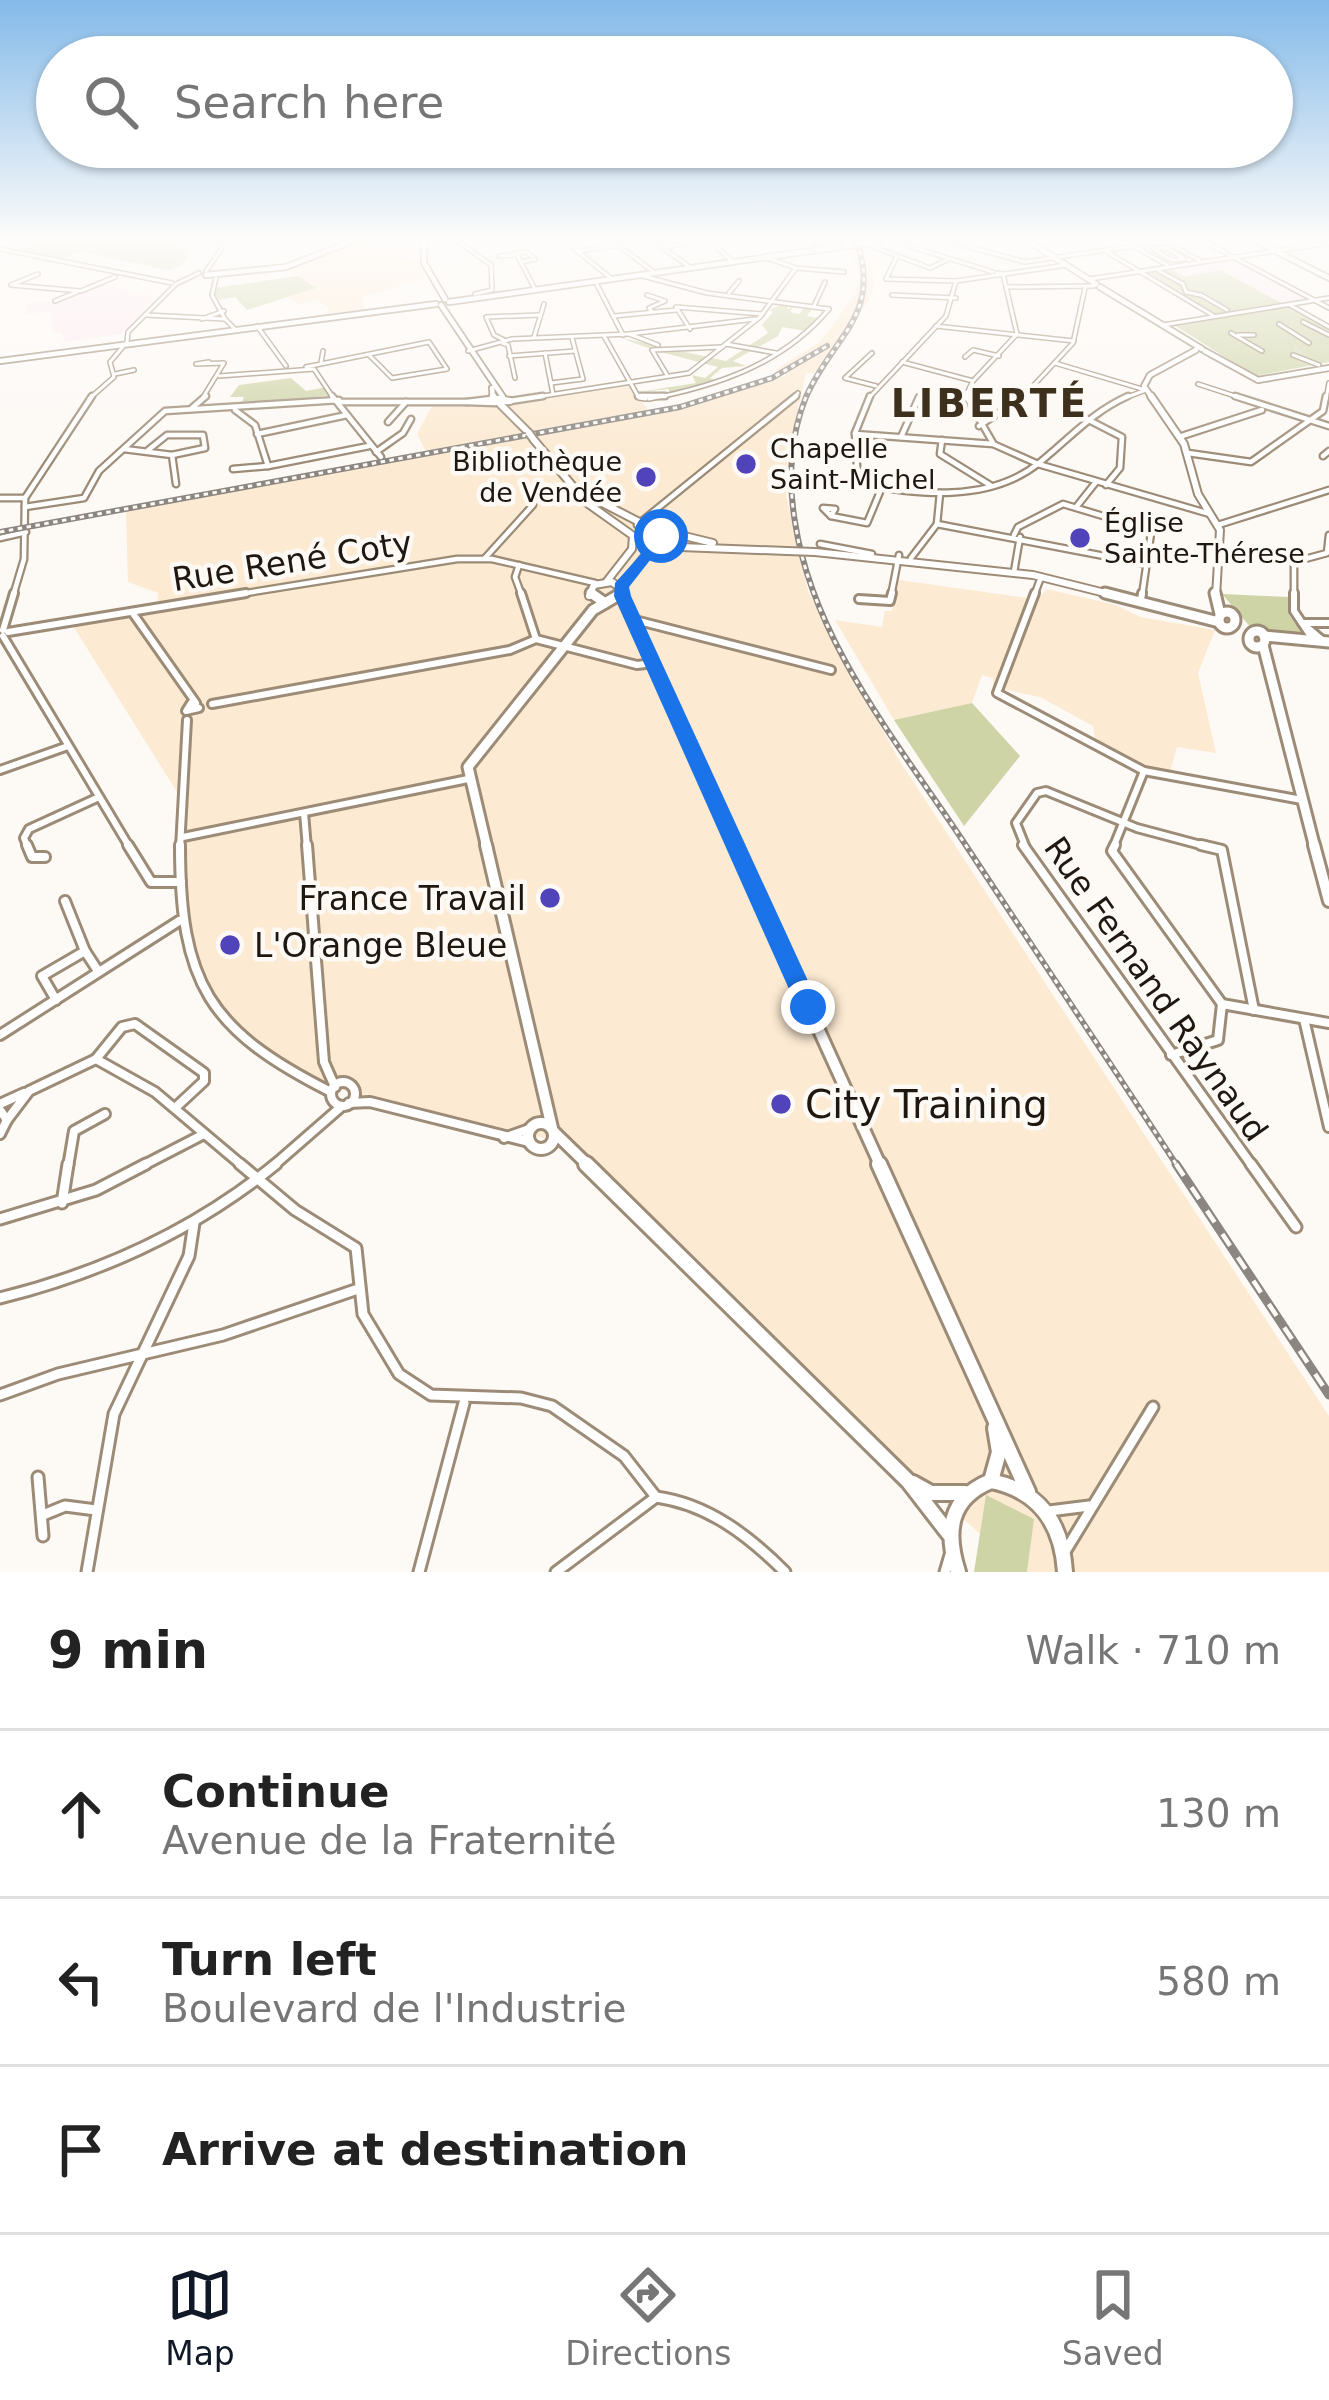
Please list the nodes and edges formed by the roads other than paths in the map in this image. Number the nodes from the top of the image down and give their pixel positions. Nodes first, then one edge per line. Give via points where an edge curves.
1 (213, 315) edge
2 (225, 315) edge
3 (342, 315) edge
4 (448, 315) edge
5 (530, 315) edge
6 (540, 315) edge
7 (620, 315) edge
8 (684, 315) edge
9 (747, 315) edge
10 (824, 315) edge
11 (944, 315) edge
12 (1013, 315) edge
13 (1083, 315) edge
14 (1146, 315) edge
15 (1219, 315) edge
16 (146, 316) joint
17 (614, 316) joint
18 (1215, 316) joint
19 (760, 317) junction
20 (225, 319) junction
21 (202, 320) junction
22 (172, 321) junction
23 (1304, 322) dead end
24 (1279, 324) dead end
25 (1163, 325) junction
26 (257, 326) junction
27 (937, 326) junction
28 (235, 329) junction
29 (690, 329) junction
30 (626, 334) junction
31 (1017, 334) junction
32 (1254, 335) dead end
33 (1329, 335) edge
34 (604, 336) junction
35 (572, 337) junction
36 (534, 338) junction
37 (166, 339) junction
38 (643, 341) junction
39 (1074, 341) junction
40 (504, 342) junction
41 (1309, 343) dead end
42 (125, 344) junction
43 (1266, 344) dead end
44 (724, 345) junction
45 (662, 347) junction
46 (323, 351) dead end
47 (468, 351) junction
48 (575, 351) junction
49 (650, 351) junction
50 (1200, 351) junction
51 (544, 353) junction
52 (776, 353) junction
53 (872, 353) dead end
54 (1303, 353) tunnel mouth
55 (368, 355) junction
56 (1293, 355) tunnel mouth
57 (509, 356) junction
58 (999, 356) junction
59 (965, 357) dead end
60 (0, 361) edge
61 (1311, 361) junction
62 (209, 362) dead end
63 (902, 362) junction
64 (321, 363) junction
65 (1054, 363) junction
66 (287, 367) junction
67 (306, 367) junction
68 (1325, 369) edge
69 (134, 370) dead end
70 (115, 374) junction
71 (219, 376) junction
72 (668, 376) junction
73 (515, 378) dead end
74 (973, 381) junction
75 (629, 382) junction
76 (551, 383) junction
77 (1198, 384) dead end
78 (877, 386) junction
79 (1329, 388) edge
80 (1146, 390) junction
81 (798, 393) dead end
82 (553, 394) junction
83 (925, 398) dead end
84 (501, 400) junction
85 (340, 401) junction
86 (406, 402) junction
87 (192, 408) junction
88 (233, 409) junction
89 (1265, 409) junction
90 (347, 416) junction
91 (1085, 418) junction
92 (411, 419) dead end
93 (388, 422) dead end
94 (1307, 422) junction
95 (983, 426) junction
96 (1329, 426) edge
97 (257, 434) junction
98 (855, 434) junction
99 (901, 437) junction
100 (1179, 437) junction
101 (942, 440) junction
102 (993, 444) junction
103 (369, 446) junction
104 (124, 449) junction
105 (147, 451) junction
106 (1188, 453) junction
107 (172, 455) junction
108 (1038, 464) junction
109 (268, 466) junction
110 (233, 469) dead end
111 (1096, 482) junction
112 (569, 483) junction
113 (176, 484) dead end
114 (1106, 485) junction
115 (992, 486) junction
116 (882, 487) junction
117 (1329, 490) edge
118 (940, 492) junction
119 (1316, 496) junction
120 (0, 498) edge
121 (25, 498) junction
122 (1329, 500) edge
123 (533, 505) dead end
124 (1077, 506) junction
125 (25, 507) junction
126 (661, 509) junction
127 (831, 516) dead end
128 (1214, 520) junction
129 (641, 524) junction
130 (937, 524) junction
131 (26, 532) junction
132 (633, 535) junction
133 (1329, 535) edge
134 (656, 536) junction
135 (1017, 536) junction
136 (0, 538) edge
137 (670, 547) junction
138 (762, 550) junction
139 (1328, 553) edge
140 (645, 556) junction
141 (899, 556) junction
142 (485, 558) junction
143 (911, 558) junction
144 (1146, 564) junction
145 (519, 565) junction
146 (1014, 572) junction
147 (1041, 577) junction
148 (603, 582) junction
149 (1216, 587) junction
150 (589, 596) junction
151 (859, 599) dead end
152 (1141, 601) junction
153 (627, 603) junction
154 (132, 612) junction
155 (1218, 618) junction
156 (1234, 622) junction
157 (1302, 623) junction
158 (1329, 623) edge
159 (3, 633) edge
160 (1249, 636) junction
161 (536, 639) junction
162 (1265, 641) junction
163 (1319, 642) edge
164 (565, 645) junction
165 (654, 663) junction
166 (831, 670) dead end
167 (1268, 676) junction
168 (193, 709) junction
169 (68, 746) junction
170 (0, 770) edge
171 (1144, 771) junction
172 (468, 779) junction
173 (99, 797) junction
174 (1302, 800) junction
175 (304, 813) junction
176 (1123, 823) junction
177 (183, 837) junction
178 (45, 857) dead end
179 (181, 883) junction
180 (65, 901) dead end
181 (1329, 901) edge
182 (179, 921) junction
183 (85, 950) junction
184 (98, 971) junction
185 (56, 1000) junction
186 (1222, 1004) junction
187 (1254, 1010) junction
188 (1304, 1019) junction
189 (1329, 1023) edge
190 (0, 1035) edge
191 (1171, 1055) junction
192 (96, 1059) junction
193 (328, 1070) junction
194 (346, 1083) junction
195 (29, 1091) junction
196 (355, 1091) junction
197 (544, 1094) junction
198 (338, 1098) junction
199 (370, 1102) junction
200 (0, 1107) edge
201 (176, 1108) junction
202 (105, 1114) dead end
203 (7, 1120) junction
204 (1329, 1127) edge
205 (553, 1130) junction
206 (532, 1131) junction
207 (0, 1134) edge
208 (204, 1134) junction
209 (544, 1148) junction
210 (576, 1155) junction
211 (257, 1176) junction
212 (62, 1203) junction
213 (0, 1219) edge
214 (194, 1223) junction
215 (1296, 1227) dead end
216 (356, 1290) junction
217 (0, 1298) edge
218 (140, 1356) junction
219 (0, 1394) edge
220 (464, 1403) junction
221 (1153, 1407) dead end
222 (991, 1411) junction
223 (38, 1477) dead end
224 (908, 1481) junction
225 (991, 1481) junction
226 (1028, 1492) junction
227 (965, 1493) junction
228 (656, 1497) junction
229 (1092, 1505) junction
230 (96, 1510) junction
231 (1047, 1511) junction
232 (44, 1515) junction
233 (43, 1535) dead end
234 (950, 1543) junction
235 (1065, 1554) junction
236 (87, 1572) edge
237 (419, 1572) edge
238 (556, 1572) edge
239 (785, 1572) edge
240 (945, 1572) edge
241 (958, 1572) edge
242 (1065, 1572) edge

1 - 21 street
2 - 20 street
3 - 26 main road
4 - 47 main road
5 - 40 street via 486,317
6 - 36 street
7 - 17 street
8 - 29 street
9 - 19 street
10 - 52 street
11 - 27 street
12 - 31 street
13 - 39 street
14 - 25 main road
15 - 18 street
16 - 22 street
16 - 42 street
17 - 30 street
18 - 25 street
19 - 29 street
19 - 44 street
20 - 21 street
20 - 28 street
21 - 22 street
22 - 37 street
23 - 33 street
24 - 41 street
25 - 50 main road
26 - 28 main road
26 - 66 street
27 - 31 street
27 - 63 street
28 - 37 main road
29 - 30 street
30 - 34 street
30 - 38 street
31 - 39 street
31 - 58 street
32 - 43 street via 1233,334 1260,350
34 - 35 street
34 - 75 street
35 - 36 street
35 - 48 street
36 - 40 street
37 - 42 main road
38 - 45 street
38 - 49 street
39 - 65 street
40 - 47 street
40 - 57 street
42 - 60 main road
42 - 70 street via 110,362
44 - 45 street
44 - 52 street
44 - 72 street via 689,373
45 - 49 street
46 - 64 street
47 - 84 main road
48 - 51 street
48 - 76 street via 583,379
49 - 72 street
50 - 68 main road via 1253,380
50 - 80 main road via 1146,378
51 - 57 street
51 - 76 street
52 - 75 street via 666,396 642,399
53 - 78 street via 845,378
54 - 61 street
55 - 55 street via 429,342 447,369 392,378
55 - 64 street
56 - 61 street
57 - 73 street
58 - 59 street via 973,350
58 - 74 street
61 - 68 street
62 - 71 street via 224,363
63 - 74 street
63 - 78 street
64 - 67 street
65 - 80 street
65 - 95 street
66 - 67 street
66 - 71 street
67 - 85 street
69 - 70 street
70 - 121 street via 83,404
71 - 87 street
72 - 75 street
74 - 95 street via 964,403
75 - 82 street
76 - 82 street
77 - 89 street
78 - 98 street
79 - 94 street via 1323,411
80 - 91 street
80 - 100 main road
81 - 126 street
82 - 84 street
83 - 99 street
84 - 86 street
84 - 112 main road
85 - 86 street
85 - 88 street
85 - 90 street
86 - 93 street
87 - 88 street
87 - 104 street via 160,413
88 - 97 street
89 - 94 street
89 - 100 street
90 - 97 street
90 - 103 street
91 - 108 street
91 - 114 street via 1122,437 1120,468
92 - 103 street via 378,455
94 - 96 street
94 - 106 street via 1251,462
95 - 102 street
97 - 109 street
98 - 99 street
98 - 116 street via 856,481
99 - 101 street
100 - 106 main road
101 - 102 street
101 - 115 street via 946,459
102 - 108 street
103 - 109 street
104 - 105 street
104 - 125 street via 84,498
105 - 107 street
105 - 107 street via 167,435 203,435 205,448
106 - 128 main road
107 - 113 street
108 - 111 street
108 - 115 street
109 - 110 street
111 - 114 street
111 - 124 street
112 - 129 main road
112 - 132 main road
114 - 128 street
115 - 118 street
116 - 118 street
116 - 127 street via 867,523
117 - 119 street
118 - 130 street
119 - 122 street
119 - 128 street via 1232,522
120 - 121 street
121 - 125 street
123 - 142 street
124 - 135 street via 1063,504 1018,526
124 - 144 street via 1151,533
125 - 131 street
126 - 129 street
126 - 134 street
128 - 149 main road
129 - 132 main road
129 - 134 main road
130 - 135 street
130 - 143 street
131 - 136 street
131 - 159 street
132 - 134 main road
132 - 148 main road via 632,549
133 - 139 street
134 - 137 main road
134 - 138 main road
134 - 140 main road
135 - 144 street
135 - 146 street
137 - 138 main road
137 - 140 main road
138 - 141 main road, bridge
139 - 157 street via 1294,562 1294,611
140 - 153 main road
141 - 143 main road
141 - 151 street via 890,601
142 - 145 street, Rue René Coty
142 - 154 street, Rue René Coty
143 - 146 main road
144 - 152 street
145 - 150 street, Rue René Coty
145 - 161 street via 515,577
146 - 147 main road
147 - 152 main road
147 - 171 street via 996,689
148 - 150 main road
148 - 153 main road
149 - 155 main road
149 - 156 main road
150 - 153 main road
150 - 164 main road
152 - 155 main road
153 - 165 main road
153 - 166 street
154 - 159 street, Rue René Coty
154 - 168 street
155 - 156 main road
156 - 160 main road
157 - 158 street
157 - 163 street
159 - 169 street
160 - 162 main road
160 - 167 main road
161 - 164 street
161 - 168 street
162 - 163 main road
162 - 167 main road
164 - 165 street
164 - 172 main road via 468,767
165 - 222 main road
167 - 174 main road
168 - 177 street
169 - 170 street
169 - 173 street
171 - 174 street
171 - 176 street
172 - 175 street
172 - 197 main road
173 - 178 street via 28,829 23,838 32,857
173 - 179 street via 151,882
174 - 181 main road
175 - 177 street
175 - 193 street
176 - 186 street via 1112,851 1117,864
176 - 187 street via 1222,850
176 - 191 street, Rue Fernand Raynaud via 1046,791 1026,808 1016,834
177 - 179 street
179 - 182 street
180 - 183 street
182 - 184 street
182 - 198 street via 199,985 235,1036
183 - 184 street
183 - 185 street via 42,976
184 - 185 street
185 - 190 street
186 - 187 street
186 - 191 street via 1218,1040
187 - 188 street
188 - 189 street
188 - 204 street
191 - 215 street, Rue Fernand Raynaud
192 - 195 street
192 - 201 street
192 - 201 street via 130,1024 204,1073
193 - 194 street
193 - 198 street
194 - 196 street
194 - 198 street
195 - 200 street
195 - 203 street
196 - 198 street
196 - 199 street
197 - 205 main road
197 - 206 main road
198 - 199 street
198 - 211 street via 323,1123
199 - 206 street via 500,1139
200 - 203 street
201 - 208 street
202 - 212 street via 74,1131
203 - 207 street
205 - 206 main road
205 - 209 main road
205 - 210 main road
206 - 209 main road
208 - 211 street
208 - 212 street
209 - 210 main road
210 - 224 main road
211 - 214 street
211 - 216 street via 356,1248
212 - 213 street
214 - 217 street via 129,1257
214 - 218 street via 189,1256
216 - 218 street
216 - 220 street via 402,1378
218 - 219 street
218 - 230 street via 108,1435
220 - 228 street via 534,1400 557,1408 644,1468
220 - 237 street
221 - 229 street
222 - 225 main road via 999,1452
222 - 226 main road
223 - 232 street
224 - 227 main road via 932,1493
224 - 234 main road
225 - 226 main road
225 - 227 main road
226 - 231 main road
227 - 234 main road
228 - 238 street
228 - 239 street via 680,1498
229 - 231 street
229 - 235 street
230 - 232 street via 65,1506
230 - 236 street
231 - 235 main road
232 - 233 street
234 - 240 street
234 - 241 main road
235 - 242 main road

